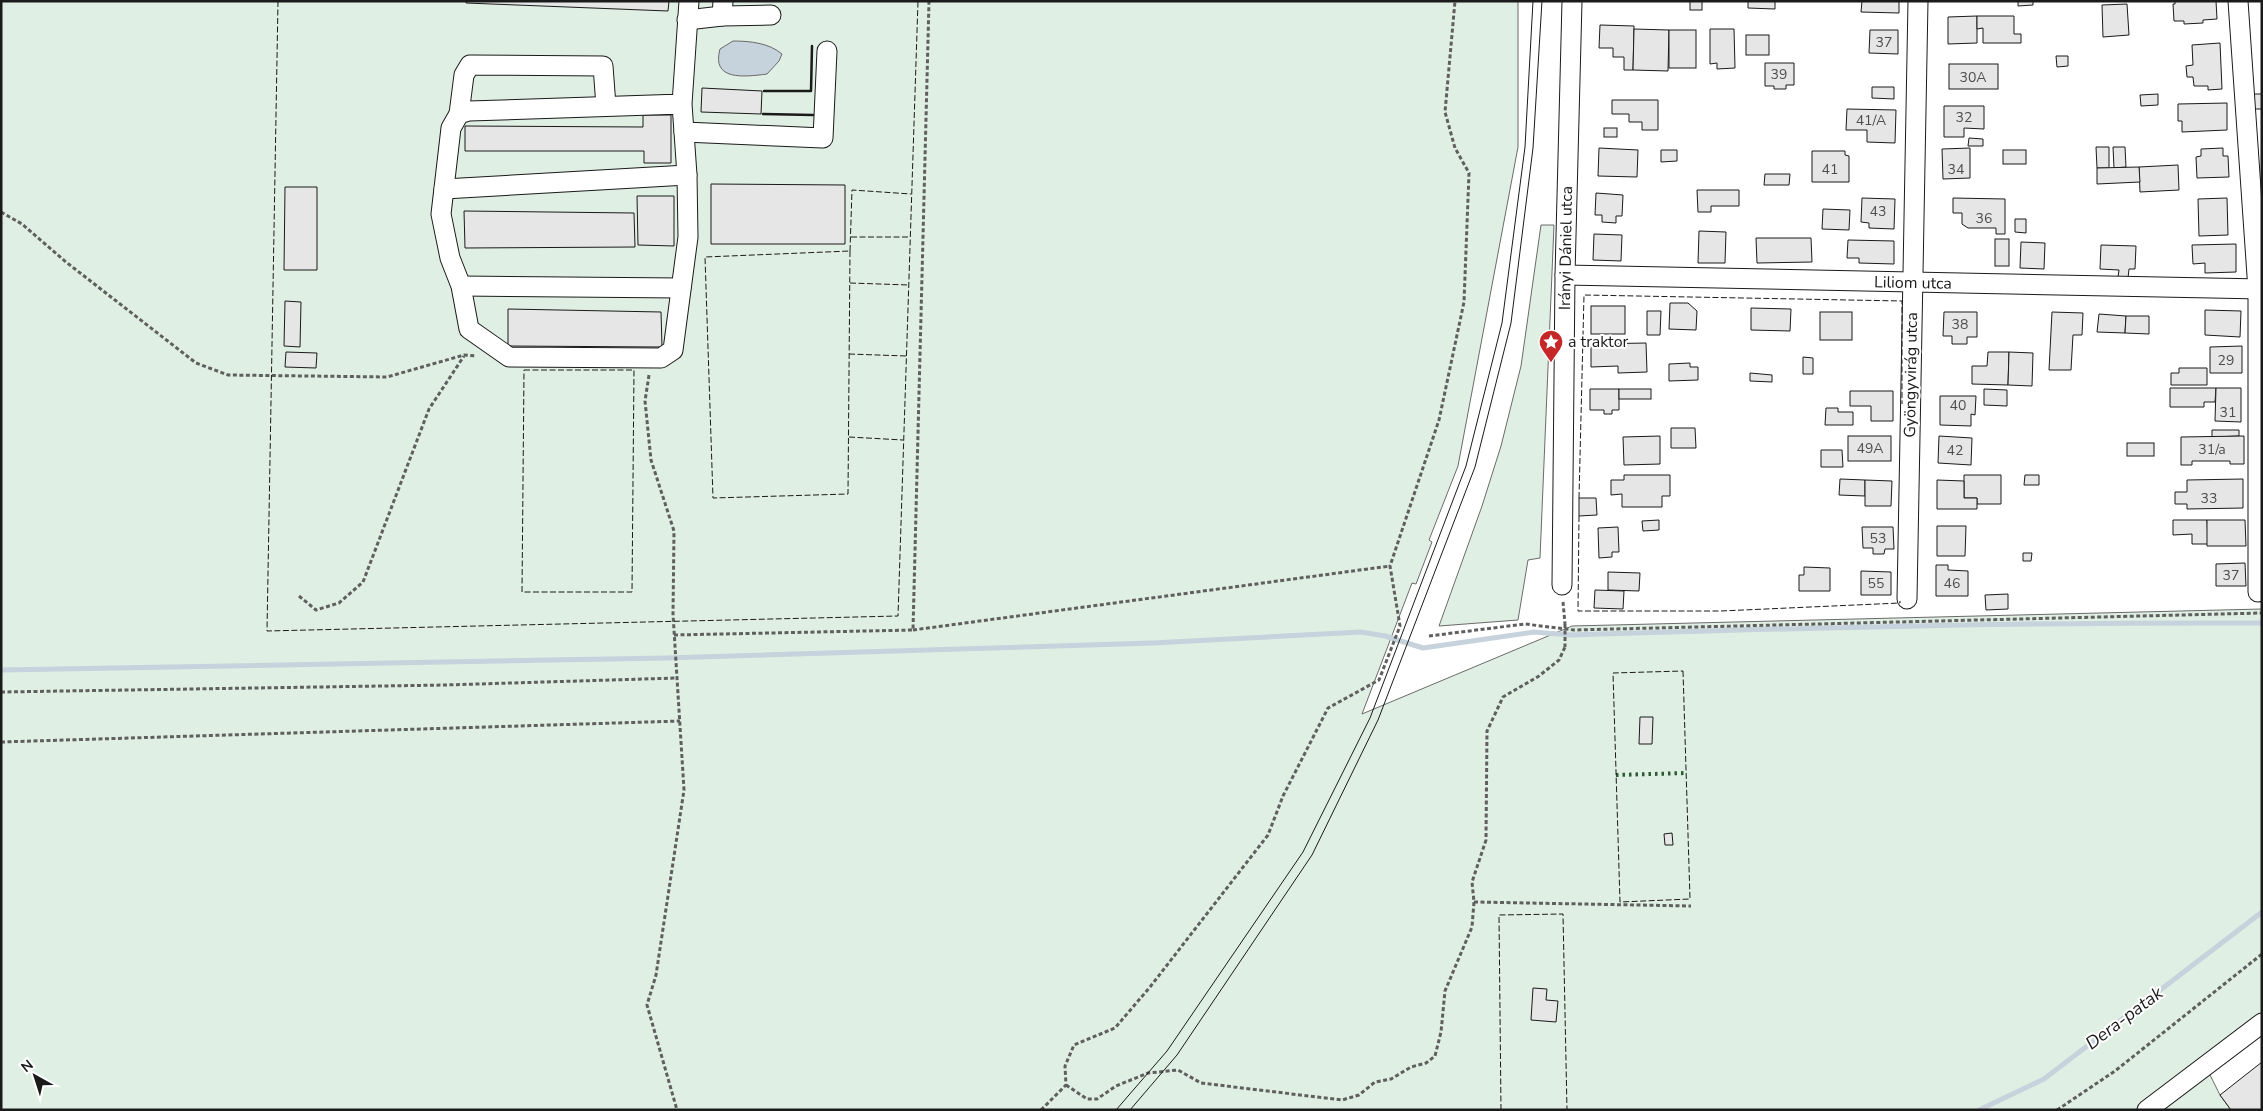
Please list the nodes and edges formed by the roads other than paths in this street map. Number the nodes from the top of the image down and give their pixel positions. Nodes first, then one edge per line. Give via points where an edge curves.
1 (689, 1) edge
2 (1572, 1) edge
3 (1918, 1) edge
4 (2238, 1) edge
5 (723, 8) edge
6 (771, 15) dead end
7 (688, 20) junction
8 (827, 51) dead end
9 (682, 104) junction
10 (606, 106) junction
11 (459, 114) junction
12 (684, 132) junction
13 (687, 175) junction
14 (444, 189) junction
15 (1565, 275) junction
16 (1913, 283) junction
17 (461, 286) junction
18 (681, 288) junction
19 (2260, 289) edge
20 (1562, 585) road end
21 (2258, 592) dead end
22 (1907, 599) dead end
23 (2262, 1023) edge
24 (2147, 1110) edge

1 - 7 street
2 - 15 street, Irányi Dániel utca
3 - 16 street, Gyöngyvirág utca
4 - 19 street
5 - 6 street
5 - 7 street
7 - 9 street
8 - 12 street via 823,138
9 - 10 street
9 - 12 street
10 - 11 street via 468,111
10 - 11 street via 603,66 470,65 464,75
11 - 14 street via 451,128
12 - 13 street
13 - 14 street
13 - 18 street via 688,237
14 - 17 street via 441,214 450,258
15 - 16 street, Liliom utca
15 - 20 street, Irányi Dániel utca
16 - 19 street, Liliom utca
16 - 22 street, Gyöngyvirág utca
17 - 18 street
17 - 18 street via 469,329 509,357 661,358 673,350
19 - 21 street
23 - 24 street

